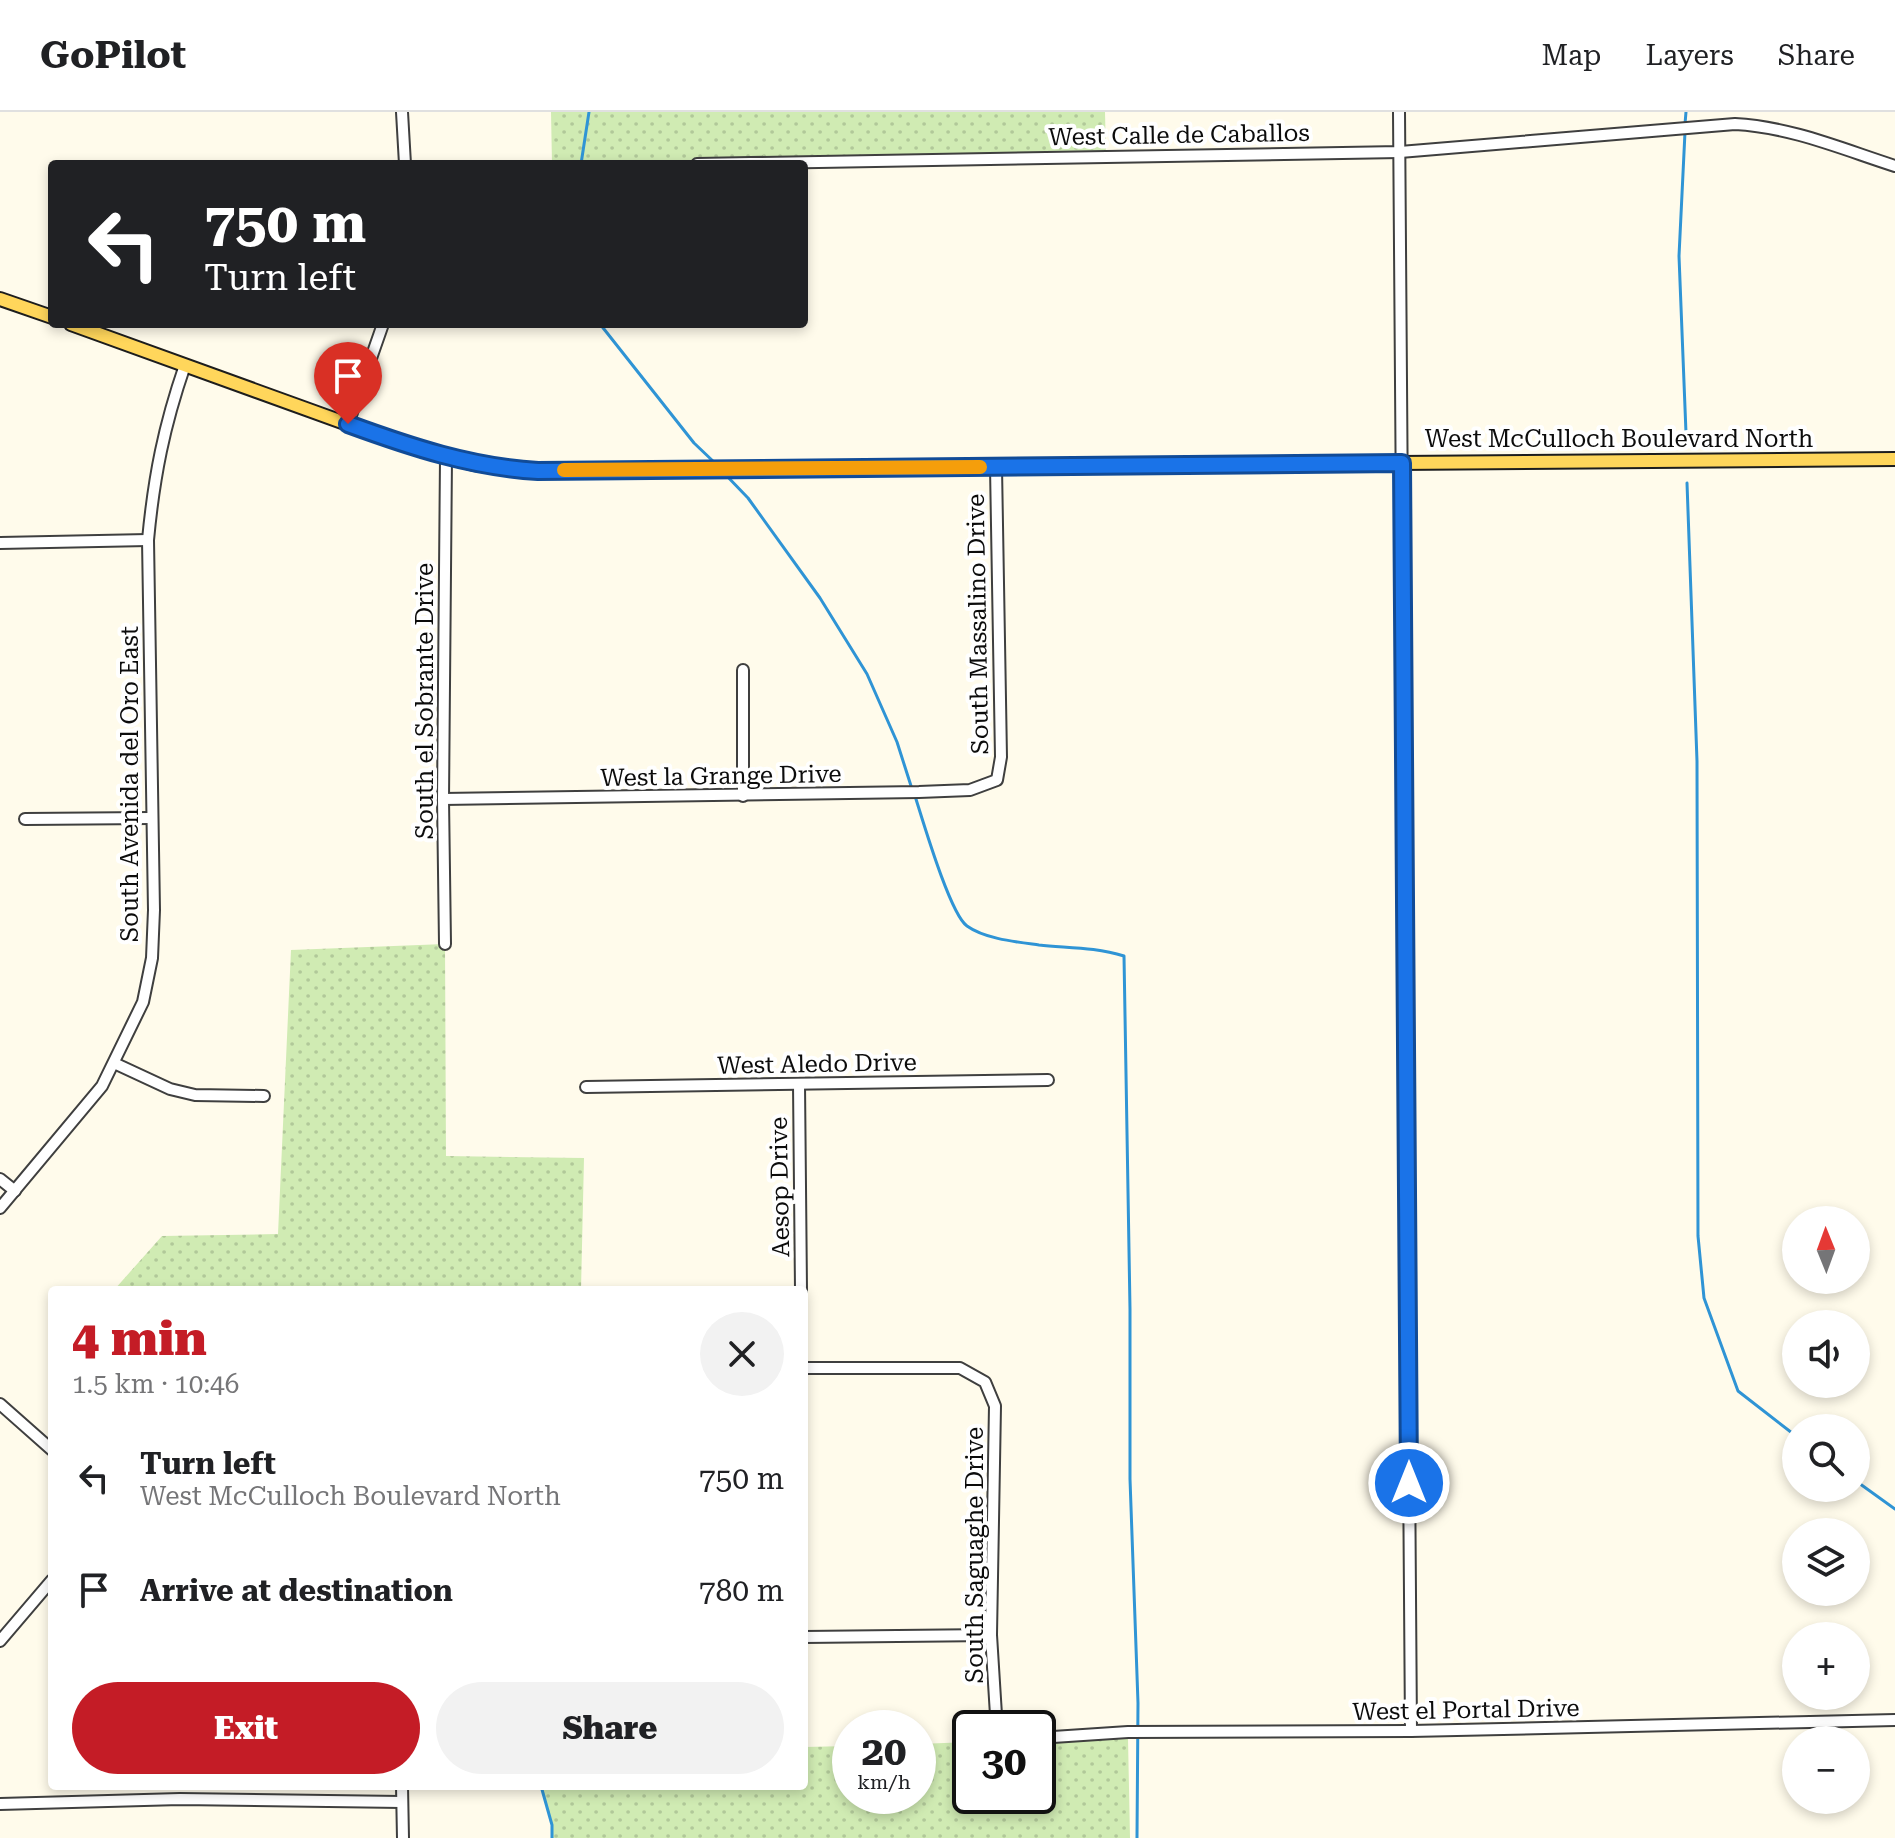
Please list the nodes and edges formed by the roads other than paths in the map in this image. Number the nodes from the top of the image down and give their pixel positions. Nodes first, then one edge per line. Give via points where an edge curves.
1 (402, 112) edge
2 (1399, 112) edge
3 (1400, 152) junction
4 (405, 160) edge
5 (808, 162) edge
6 (1895, 166) edge
7 (0, 299) edge
8 (48, 316) edge
9 (82, 328) edge
10 (382, 328) edge
11 (185, 365) junction
12 (348, 424) junction
13 (446, 458) junction
14 (1895, 459) edge
15 (1402, 463) junction
16 (996, 467) junction
17 (148, 540) junction
18 (0, 543) edge
19 (743, 670) dead end
20 (997, 780) joint
21 (743, 796) junction
22 (443, 799) junction
23 (151, 818) junction
24 (25, 819) dead end
25 (445, 944) dead end
26 (114, 1063) junction
27 (1048, 1080) dead end
28 (799, 1084) junction
29 (586, 1087) dead end
30 (264, 1096) dead end
31 (0, 1179) edge
32 (15, 1191) junction
33 (0, 1208) edge
34 (801, 1286) edge
35 (808, 1368) edge
36 (0, 1404) edge
37 (48, 1446) edge
38 (48, 1585) edge
39 (991, 1635) junction
40 (808, 1637) edge
41 (0, 1641) edge
42 (996, 1710) edge
43 (1895, 1720) edge
44 (1411, 1731) junction
45 (1056, 1737) edge
46 (402, 1790) edge
47 (402, 1802) junction
48 (0, 1804) edge
49 (403, 1838) edge

1 - 4 street
2 - 3 street
3 - 5 street, West Calle de Caballos
3 - 6 street, West Calle de Caballos via 1735,124 1790,132
3 - 15 street
7 - 8 main road
9 - 11 main road, West McCulloch Boulevard North
10 - 12 street
11 - 12 main road, West McCulloch Boulevard North
11 - 17 street, South Avenida del Oro East via 158,457
12 - 13 main road, West McCulloch Boulevard North
13 - 16 main road, West McCulloch Boulevard North via 538,471
13 - 22 street, South el Sobrante Drive
14 - 15 main road, West McCulloch Boulevard North
15 - 16 main road, West McCulloch Boulevard North
15 - 44 street
16 - 20 street, South Massalino Drive via 1001,757
17 - 18 street
17 - 23 street, South Avenida del Oro East
19 - 21 street
20 - 21 street, West la Grange Drive via 970,790
21 - 22 street, West la Grange Drive
22 - 25 street, South el Sobrante Drive
23 - 24 street
23 - 26 street, South Avenida del Oro East via 152,958 143,1002
26 - 30 street via 195,1095
26 - 32 street, South Avenida del Oro East via 102,1086
27 - 28 street, West Aledo Drive
28 - 29 street, West Aledo Drive
28 - 34 street, Aesop Drive
31 - 32 street
32 - 33 street, South Avenida del Oro East
35 - 39 street, South Saguaghe Drive via 960,1368 985,1382 995,1406
36 - 37 street
38 - 41 street
39 - 40 street
39 - 42 street, South Saguaghe Drive
43 - 44 street, West el Portal Drive
44 - 45 street, West el Portal Drive
46 - 47 street
47 - 48 street via 180,1799
47 - 49 street

